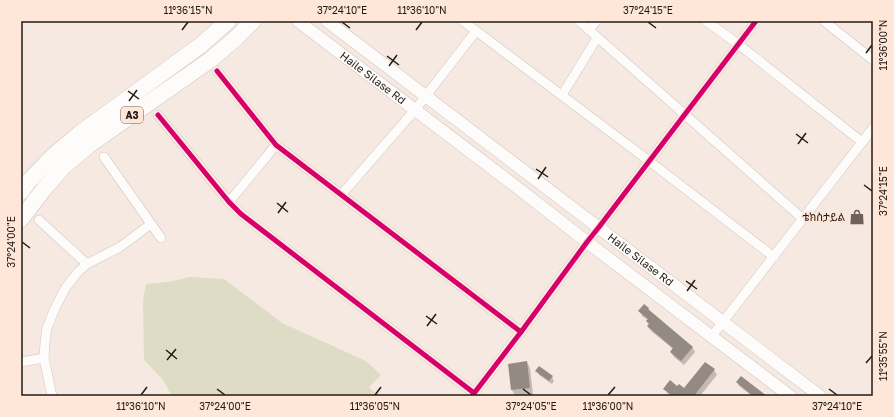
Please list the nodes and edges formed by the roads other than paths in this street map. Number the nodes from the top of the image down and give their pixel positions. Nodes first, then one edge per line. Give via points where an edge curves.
1 (228, 21) edge
2 (253, 21) edge
3 (298, 21) edge
4 (326, 21) edge
5 (463, 21) edge
6 (579, 21) edge
7 (596, 21) edge
8 (706, 21) edge
9 (756, 21) edge
10 (824, 21) edge
11 (589, 30) junction
12 (476, 32) junction
13 (597, 38) junction
14 (357, 44) junction
15 (738, 44) junction
16 (346, 58) junction
17 (873, 60) edge
18 (217, 71) dead end
19 (562, 95) junction
20 (426, 97) junction
21 (415, 110) junction
22 (685, 114) junction
23 (158, 115) dead end
24 (873, 128) edge
25 (84, 140) junction
26 (862, 142) junction
27 (276, 145) junction
28 (104, 156) dead end
29 (649, 161) junction
30 (21, 192) edge
31 (341, 195) junction
32 (229, 202) junction
33 (21, 219) edge
34 (803, 219) junction
35 (39, 220) dead end
36 (151, 224) junction
37 (599, 227) junction
38 (161, 238) dead end
39 (586, 242) junction
40 (774, 257) junction
41 (87, 264) junction
42 (723, 323) junction
43 (521, 332) junction
44 (712, 336) junction
45 (44, 358) junction
46 (21, 362) edge
47 (473, 395) edge
48 (52, 396) edge
49 (790, 396) edge
50 (820, 396) edge

1 - 25 highway, A3
2 - 25 highway, A3 via 210,60
3 - 16 main road, Haile Silase Rd
4 - 14 main road, Haile Silase Rd
5 - 12 street
6 - 11 street
7 - 11 street
8 - 15 street
9 - 15 street
10 - 17 street
11 - 13 street
12 - 19 street
12 - 20 street
13 - 19 street
13 - 22 street
14 - 16 main road
14 - 20 main road, Haile Silase Rd
15 - 22 street
15 - 26 street
16 - 21 main road, Haile Silase Rd
18 - 27 street
19 - 29 street
20 - 21 street
20 - 37 main road, Haile Silase Rd
21 - 31 street
21 - 39 main road, Haile Silase Rd
22 - 29 street
22 - 34 street
23 - 32 street
24 - 26 street
25 - 30 highway, A3 via 53,156
25 - 33 highway, A3
26 - 34 street
27 - 31 street
27 - 32 street
28 - 36 street
29 - 37 street
29 - 40 street
31 - 43 street
32 - 47 street
34 - 40 street
35 - 41 street
36 - 38 street
36 - 41 street via 120,246
37 - 39 street
37 - 42 main road, Haile Silase Rd
39 - 43 street
39 - 44 main road, Haile Silase Rd
40 - 42 street
41 - 45 street via 66,287 55,308 47,328
42 - 44 street
42 - 50 main road, Haile Silase Rd
43 - 47 street
44 - 49 main road, Haile Silase Rd
45 - 46 street
45 - 48 street

